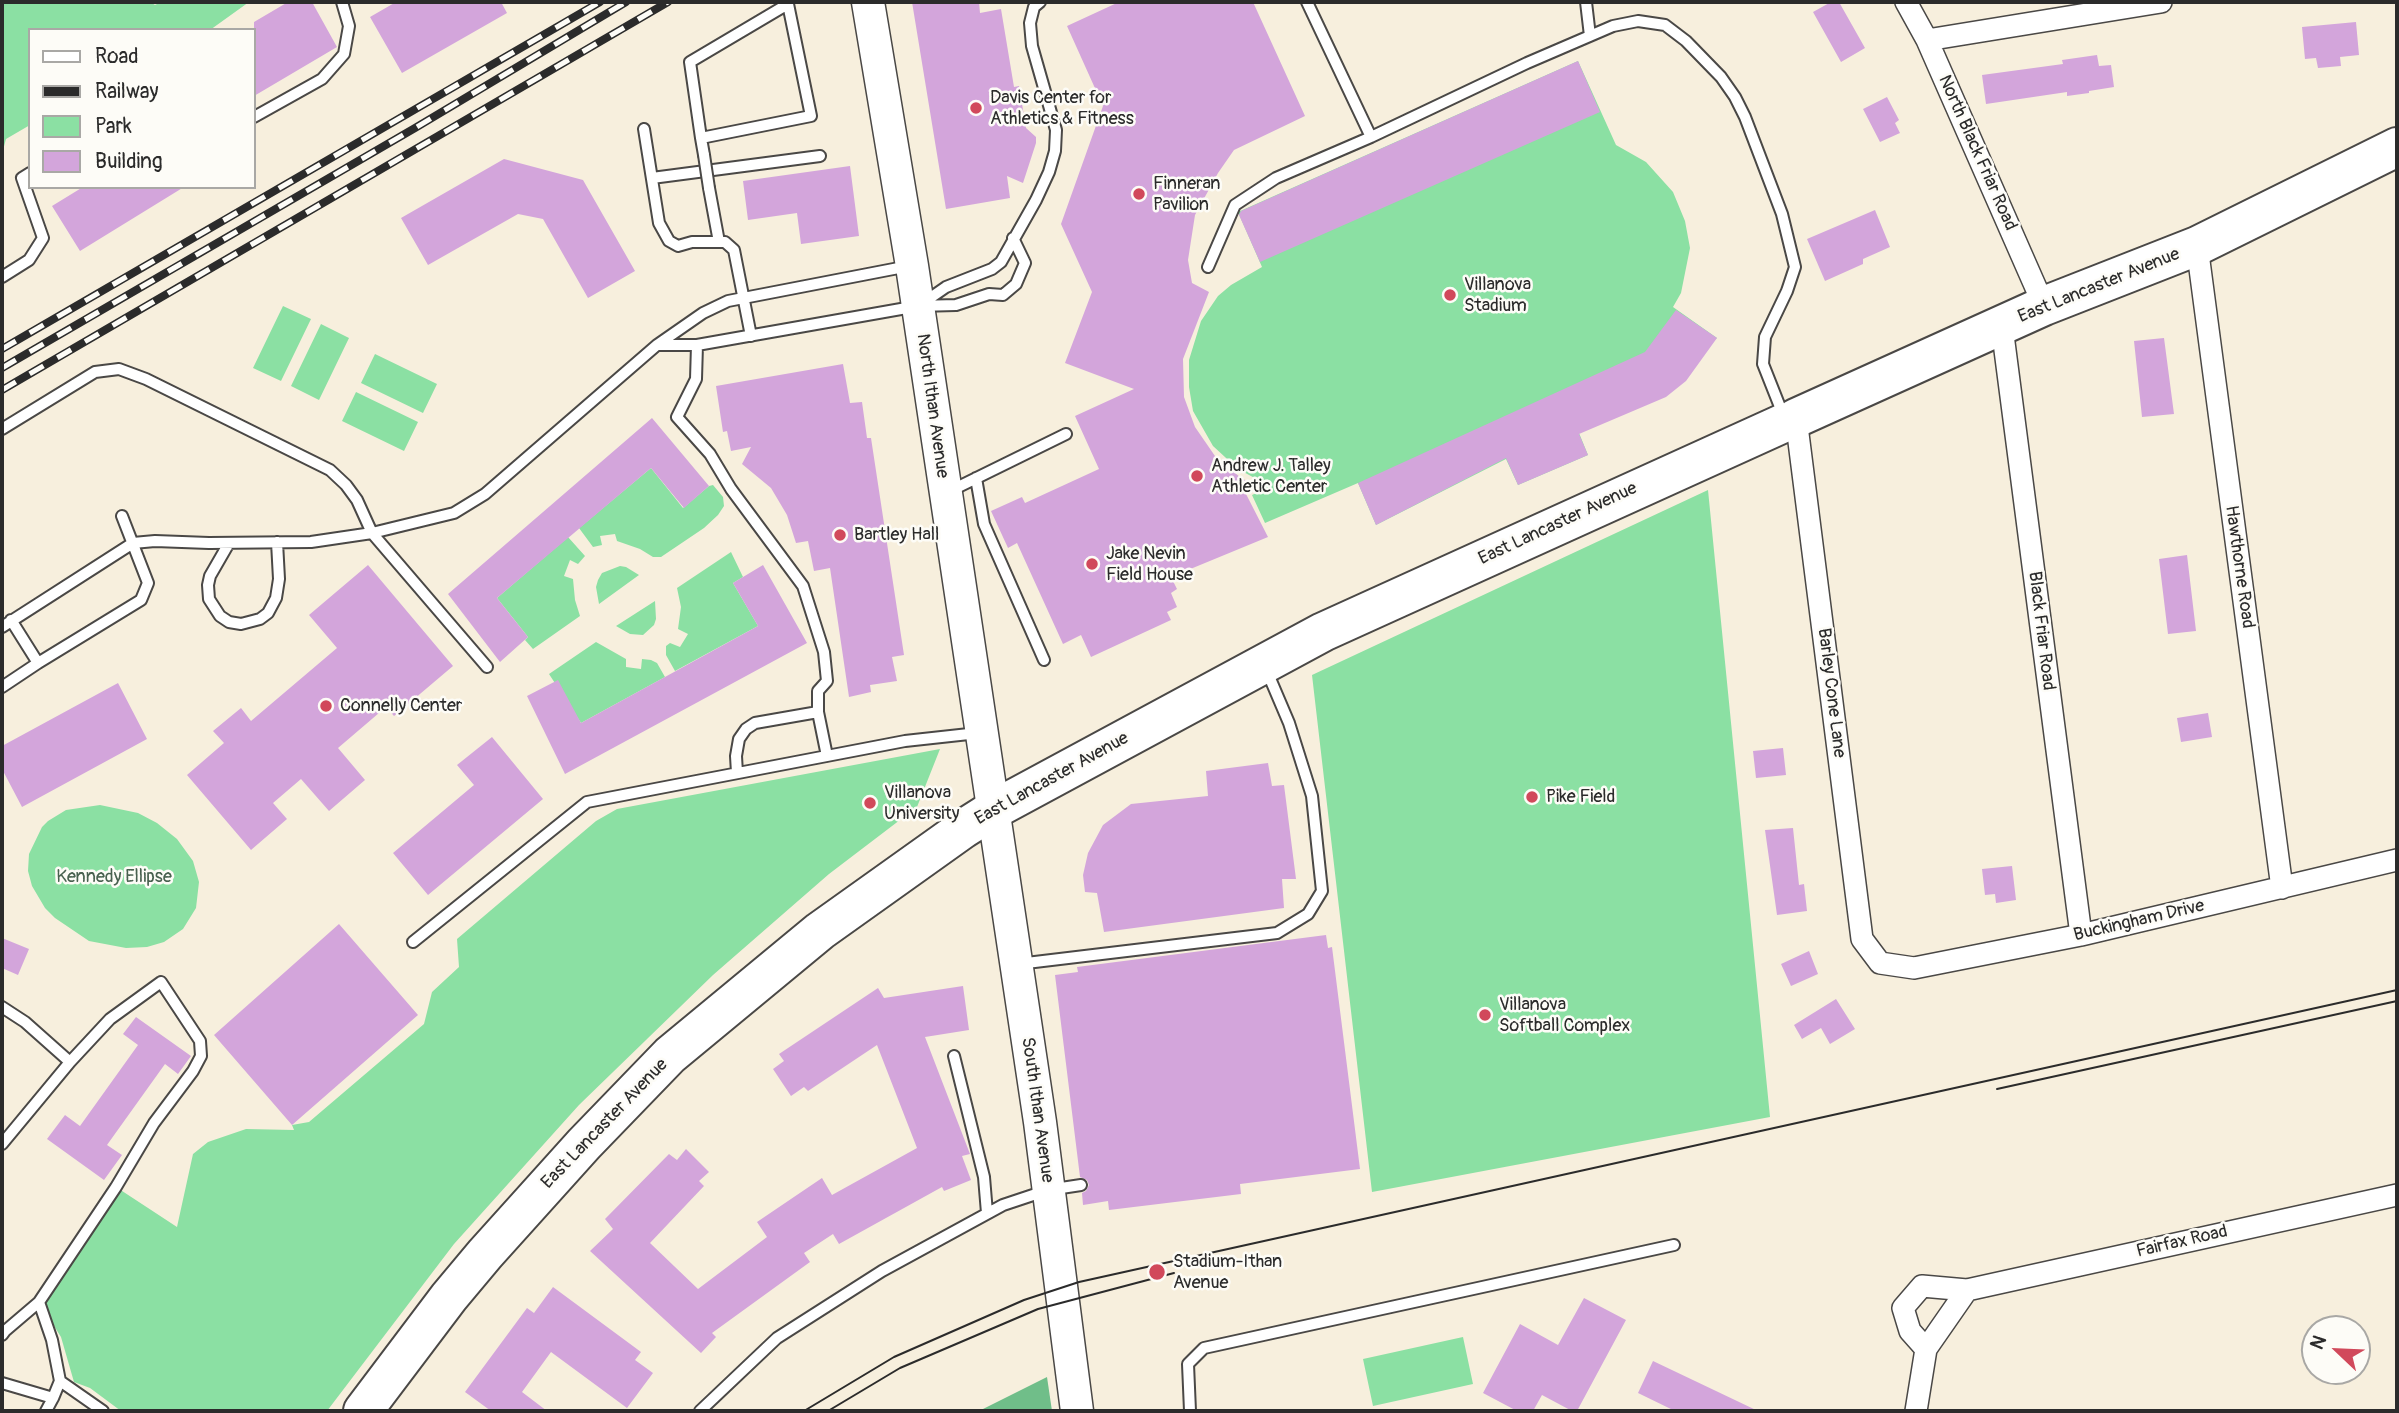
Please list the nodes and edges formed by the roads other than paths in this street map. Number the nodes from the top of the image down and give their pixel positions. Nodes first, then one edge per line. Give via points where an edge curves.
1 (342, 2) edge
2 (867, 2) edge
3 (1040, 2) edge
4 (1307, 2) edge
5 (1586, 2) edge
6 (1906, 2) edge
7 (2161, 2) edge
8 (1590, 36) junction
9 (1927, 40) junction
10 (256, 116) edge
11 (644, 129) dead end
12 (1371, 137) junction
13 (701, 138) junction
14 (2397, 146) edge
15 (820, 156) dead end
16 (28, 174) edge
17 (652, 178) junction
18 (1013, 238) junction
19 (719, 242) junction
20 (2197, 246) junction
21 (912, 265) junction
22 (1208, 267) dead end
23 (985, 272) junction
24 (2, 277) edge
25 (989, 294) junction
26 (744, 298) junction
27 (918, 306) junction
28 (2044, 306) junction
29 (2002, 327) junction
30 (751, 336) junction
31 (657, 345) junction
32 (696, 345) junction
33 (1791, 420) junction
34 (2, 429) edge
35 (1066, 434) dead end
36 (976, 478) junction
37 (945, 493) junction
38 (122, 516) dead end
39 (372, 533) junction
40 (277, 542) junction
41 (133, 543) junction
42 (229, 543) junction
43 (6, 624) edge
44 (1044, 660) dead end
45 (38, 663) junction
46 (1264, 664) junction
47 (487, 667) dead end
48 (2, 687) edge
49 (818, 712) junction
50 (981, 733) junction
51 (827, 756) junction
52 (737, 773) junction
53 (993, 810) junction
54 (2397, 860) edge
55 (2282, 888) junction
56 (2081, 935) junction
57 (413, 942) dead end
58 (1880, 963) joint
59 (1016, 965) junction
60 (2, 1007) edge
61 (954, 1056) dead end
62 (70, 1062) junction
63 (2, 1144) edge
64 (1081, 1185) dead end
65 (1048, 1190) junction
66 (2397, 1195) edge
67 (987, 1213) junction
68 (1674, 1245) dead end
69 (1967, 1290) junction
70 (39, 1302) junction
71 (2, 1335) edge
72 (1926, 1349) junction
73 (61, 1381) junction
74 (2, 1383) edge
75 (53, 1398) junction
76 (46, 1411) edge
77 (103, 1411) edge
78 (363, 1411) edge
79 (699, 1411) edge
80 (1077, 1411) edge
81 (1190, 1411) edge
82 (1916, 1411) edge

1 - 10 lane via 349,26 344,54 322,79
2 - 21 street, North Ithan Avenue
3 - 18 lane via 1030,23 1032,46 1056,130 1055,151 1036,200
4 - 12 lane
5 - 8 lane
6 - 9 street, North Black Friar Road
7 - 9 street
8 - 12 lane
8 - 33 lane via 1638,21 1665,26 1721,77 1740,107 1782,214 1795,267 1765,337 1763,364
9 - 28 street, North Black Friar Road
11 - 17 lane
12 - 22 lane via 1276,178 1235,205
13 - 13 lane via 690,62 788,4 811,116
13 - 19 lane, bridge
14 - 20 highway, East Lancaster Avenue
15 - 17 lane
16 - 24 lane via 22,178 43,238 29,260
17 - 19 lane via 659,223 669,241 678,246
18 - 23 lane via 1001,262
18 - 25 lane via 1025,263 1023,272 1011,290
19 - 26 lane via 734,250
20 - 28 highway, East Lancaster Avenue
20 - 55 street, Hawthorne Road
21 - 26 lane
21 - 27 street, North Ithan Avenue
23 - 25 lane
23 - 27 lane via 947,287
25 - 27 lane via 956,306
26 - 30 lane
26 - 31 lane via 703,313
27 - 30 lane
27 - 37 street, North Ithan Avenue
28 - 29 highway, East Lancaster Avenue
29 - 33 highway, East Lancaster Avenue
29 - 56 street, Black Friar Road
30 - 32 lane
31 - 32 lane
31 - 39 lane via 485,494 454,513
32 - 49 lane via 696,379 677,417 710,454 803,586 824,652 827,681 818,691
33 - 46 highway, East Lancaster Avenue via 1323,632
33 - 58 street, Barley Cone Lane via 1862,939
34 - 39 lane via 95,372 119,369 330,470 357,500
35 - 36 lane
36 - 37 lane
36 - 44 lane via 984,524
37 - 50 street, North Ithan Avenue
38 - 41 lane
39 - 40 lane
39 - 47 lane
40 - 42 lane
40 - 42 lane via 276,598 260,619 241,624 220,617 209,599 210,576
41 - 42 lane
41 - 43 lane
41 - 45 lane via 148,583 141,600
43 - 45 lane
45 - 48 lane
46 - 53 highway, East Lancaster Avenue
46 - 59 lane via 1312,796 1322,891 1308,915 1278,933
49 - 51 lane
49 - 52 lane via 755,723 746,729 739,739
50 - 51 lane
50 - 53 street, North Ithan Avenue
51 - 52 lane
52 - 57 lane via 587,802
53 - 59 street, South Ithan Avenue
53 - 78 highway, East Lancaster Avenue via 820,931 670,1055 485,1254
54 - 55 street, Buckingham Drive
55 - 56 street, Buckingham Drive
56 - 58 street, Buckingham Drive via 1914,968
59 - 65 street, South Ithan Avenue
60 - 62 lane
61 - 67 lane via 984,1177
62 - 63 lane
62 - 70 lane via 110,1019 161,982 200,1041 201,1056 193,1071 154,1123
64 - 65 lane
65 - 67 lane
65 - 80 street, South Ithan Avenue
66 - 69 street, Fairfax Road
67 - 79 lane via 882,1270 777,1338
68 - 81 lane via 1204,1348 1188,1364
69 - 72 street
69 - 72 street, Fairfax Road via 1922,1286 1903,1308 1910,1331
70 - 71 lane
70 - 73 lane
72 - 82 street
73 - 75 lane
73 - 77 lane
74 - 75 lane
75 - 76 lane

